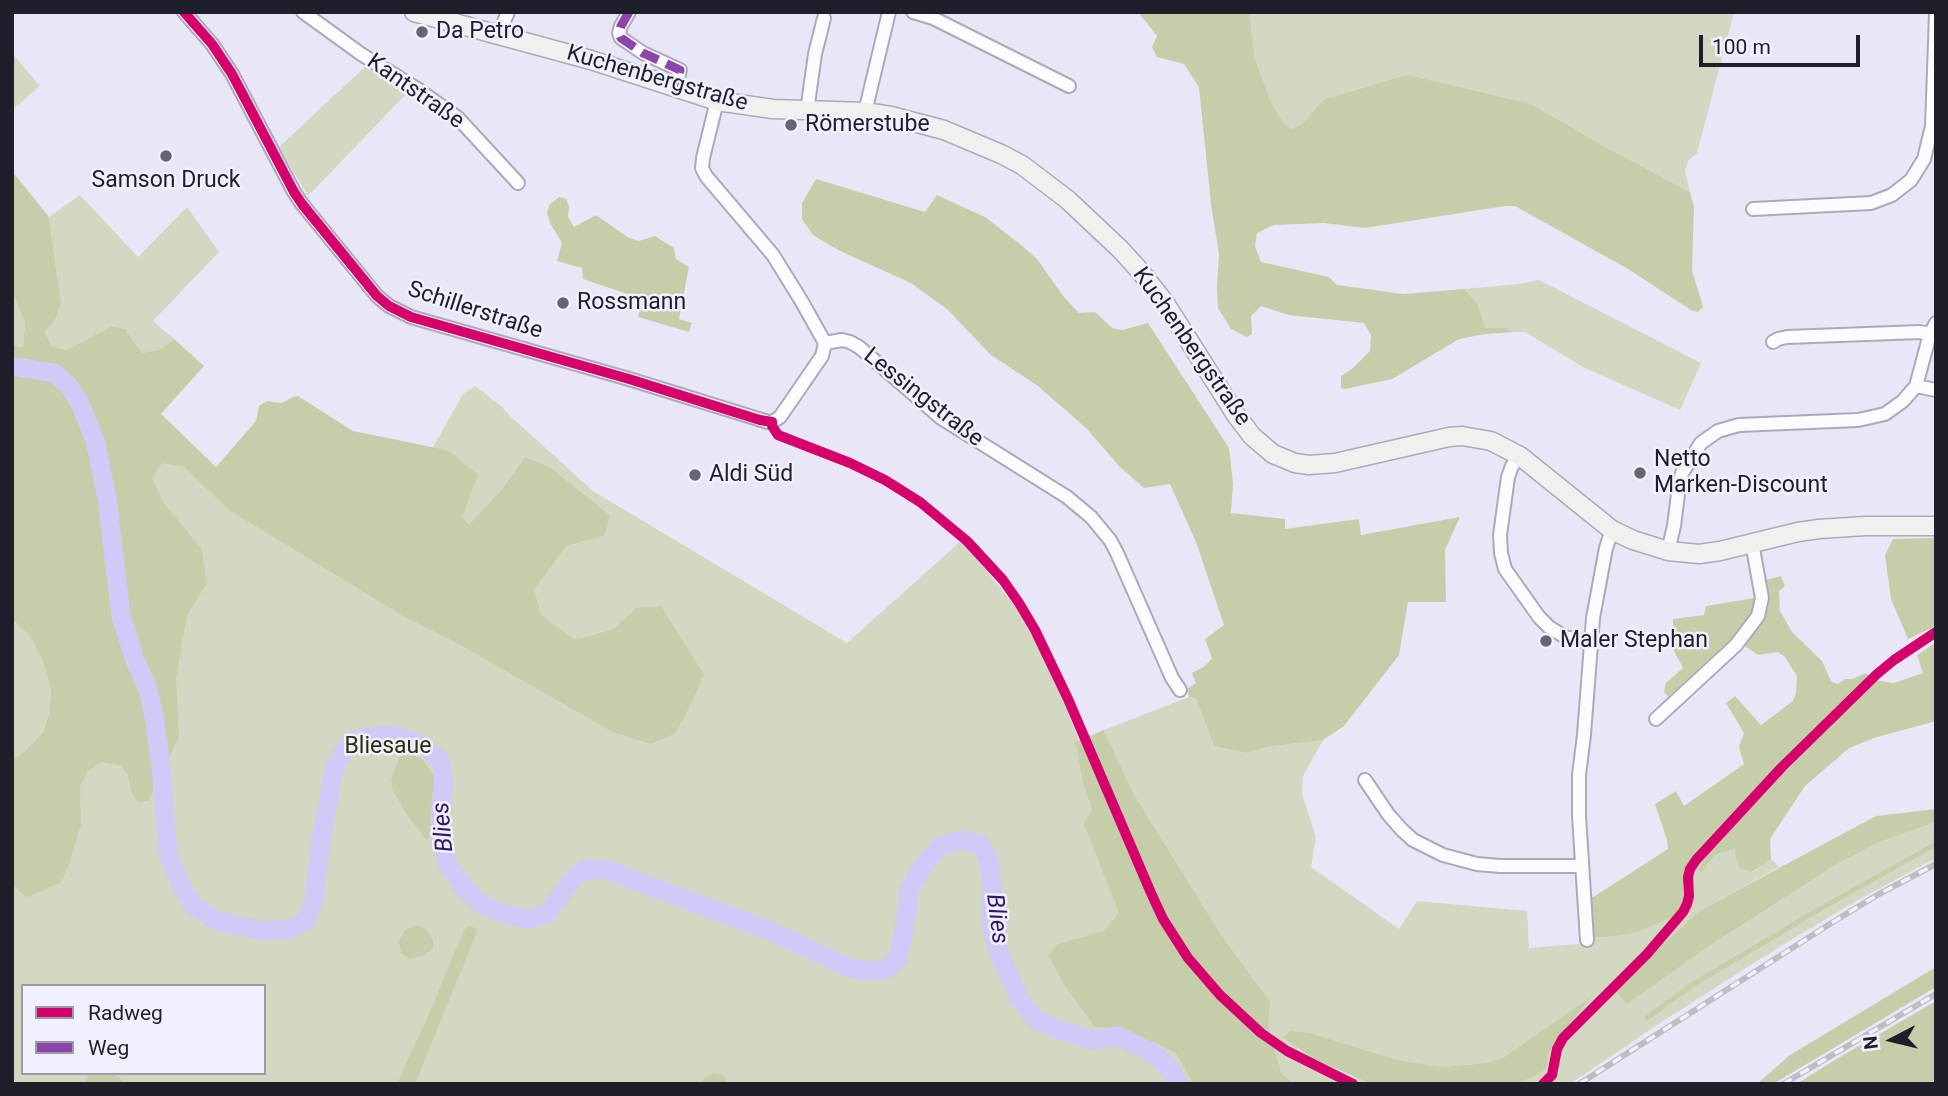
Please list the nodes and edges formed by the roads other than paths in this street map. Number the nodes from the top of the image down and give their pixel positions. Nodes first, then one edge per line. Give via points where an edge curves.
1 (184, 12) edge
2 (303, 12) edge
3 (414, 12) edge
4 (508, 12) edge
5 (629, 12) edge
6 (889, 12) edge
7 (913, 12) edge
8 (1936, 14) edge
9 (824, 18) dead end
10 (498, 36) junction
11 (1935, 57) edge
12 (1069, 86) dead end
13 (676, 87) junction
14 (717, 101) junction
15 (807, 111) junction
16 (865, 112) junction
17 (518, 183) dead end
18 (1753, 209) dead end
19 (1933, 329) edge
20 (1773, 342) dead end
21 (825, 344) junction
22 (1916, 386) junction
23 (1936, 390) edge
24 (1520, 456) junction
25 (1936, 526) edge
26 (1612, 530) junction
27 (1752, 543) junction
28 (1668, 551) junction
29 (1590, 643) junction
30 (1180, 690) dead end
31 (1656, 719) dead end
32 (1366, 780) dead end
33 (1582, 866) junction
34 (1587, 940) dead end

1 - 21 street, Schillerstraße via 235,78 302,204 389,306 411,317 768,422 780,417 822,356
2 - 17 street, Kantstraße via 458,118
3 - 10 main road, Kuchenbergstraße
4 - 10 street
5 - 13 street via 621,26 621,38 680,70
6 - 16 street
7 - 12 street
8 - 11 street
9 - 15 street
10 - 13 main road, Kuchenbergstraße
11 - 18 street via 1929,144 1918,171 1902,188 1871,203
13 - 14 main road, Kuchenbergstraße
14 - 15 main road, Kuchenbergstraße
14 - 21 street via 702,168 773,254
15 - 16 main road, Kuchenbergstraße
16 - 24 main road, Kuchenbergstraße via 916,121 979,144 1022,165 1068,200 1140,271 1236,415 1273,454 1295,463 1321,465 1462,436 1491,442
19 - 20 street via 1787,337
19 - 22 street
21 - 30 street, Lessingstraße via 842,340 859,347 941,418 1091,517 1117,553
22 - 23 street
22 - 28 street via 1896,407 1875,417 1760,423 1718,431 1701,443 1682,473
24 - 26 main road, Kuchenbergstraße
24 - 29 street via 1508,477 1500,535 1505,569 1549,627
25 - 27 main road, Kuchenbergstraße via 1828,528
26 - 28 main road, Kuchenbergstraße
26 - 29 street
27 - 28 main road, Kuchenbergstraße via 1699,554
27 - 31 street via 1762,598 1758,616 1736,645
29 - 33 street via 1578,785
32 - 33 street via 1388,814 1413,840 1443,855 1500,866
33 - 34 street

